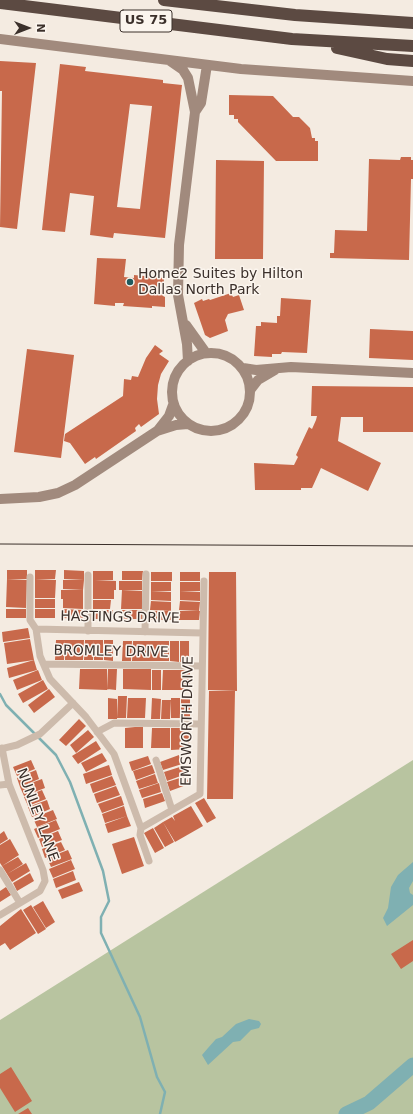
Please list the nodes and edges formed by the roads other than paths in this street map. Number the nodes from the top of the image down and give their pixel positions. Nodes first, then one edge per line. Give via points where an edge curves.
1 (164, 0) edge
2 (0, 3) edge
3 (413, 23) edge
4 (0, 39) edge
5 (292, 39) junction
6 (413, 46) edge
7 (170, 60) junction
8 (413, 61) edge
9 (207, 65) junction
10 (413, 81) edge
11 (195, 112) junction
12 (182, 318) junction
13 (206, 353) junction
14 (188, 361) junction
15 (242, 368) junction
16 (279, 368) junction
17 (413, 373) edge
18 (251, 389) junction
19 (173, 405) junction
20 (188, 424) junction
21 (157, 431) junction
22 (0, 499) edge
23 (146, 574) dead end
24 (88, 575) dead end
25 (30, 577) dead end
26 (204, 581) dead end
27 (36, 629) junction
28 (88, 630) junction
29 (145, 632) junction
30 (202, 633) junction
31 (44, 664) junction
32 (202, 666) junction
33 (73, 703) junction
34 (201, 724) junction
35 (97, 732) junction
36 (1, 748) edge
37 (156, 760) dead end
38 (9, 784) junction
39 (0, 785) edge
40 (172, 810) junction
41 (141, 828) junction
42 (148, 861) dead end
43 (0, 870) edge
44 (20, 903) junction
45 (0, 915) edge

1 - 3 highway, US 75 via 311,17
2 - 5 highway, US 75
4 - 7 street
5 - 6 highway, US 75
5 - 8 highway via 387,59
7 - 9 street
7 - 11 street via 183,70 188,78
9 - 10 street via 292,74
9 - 11 street via 201,103
11 - 12 street via 179,245 178,295
12 - 13 street
12 - 14 street
13 - 14 street
13 - 15 street via 227,356
14 - 19 street via 178,372 173,383
15 - 16 street
15 - 18 street
16 - 17 street
16 - 18 street via 262,377
18 - 20 street via 244,415 230,427 213,432
19 - 20 street
19 - 21 street via 169,416
20 - 21 street via 176,424
21 - 22 street via 68,489 39,498
23 - 29 street
24 - 28 street
25 - 27 street via 30,620
26 - 30 street, EMSWORTH DRIVE
27 - 28 street, HASTINGS DRIVE
27 - 31 street via 40,656
28 - 29 street, HASTINGS DRIVE
29 - 30 street, HASTINGS DRIVE
30 - 32 street, EMSWORTH DRIVE
31 - 32 street, BROMLEY DRIVE
31 - 33 street via 50,679
32 - 34 street, EMSWORTH DRIVE
33 - 35 street
33 - 36 street via 47,729 18,745
34 - 35 street via 114,723
34 - 40 street, EMSWORTH DRIVE via 200,794
35 - 41 street via 114,754
36 - 38 street, NUNLEY LANE
37 - 40 street
38 - 39 street
38 - 44 street, NUNLEY LANE via 45,881 40,891
40 - 41 street, EMSWORTH DRIVE
41 - 42 street via 140,835
43 - 44 street
44 - 45 street, NUNLEY LANE

